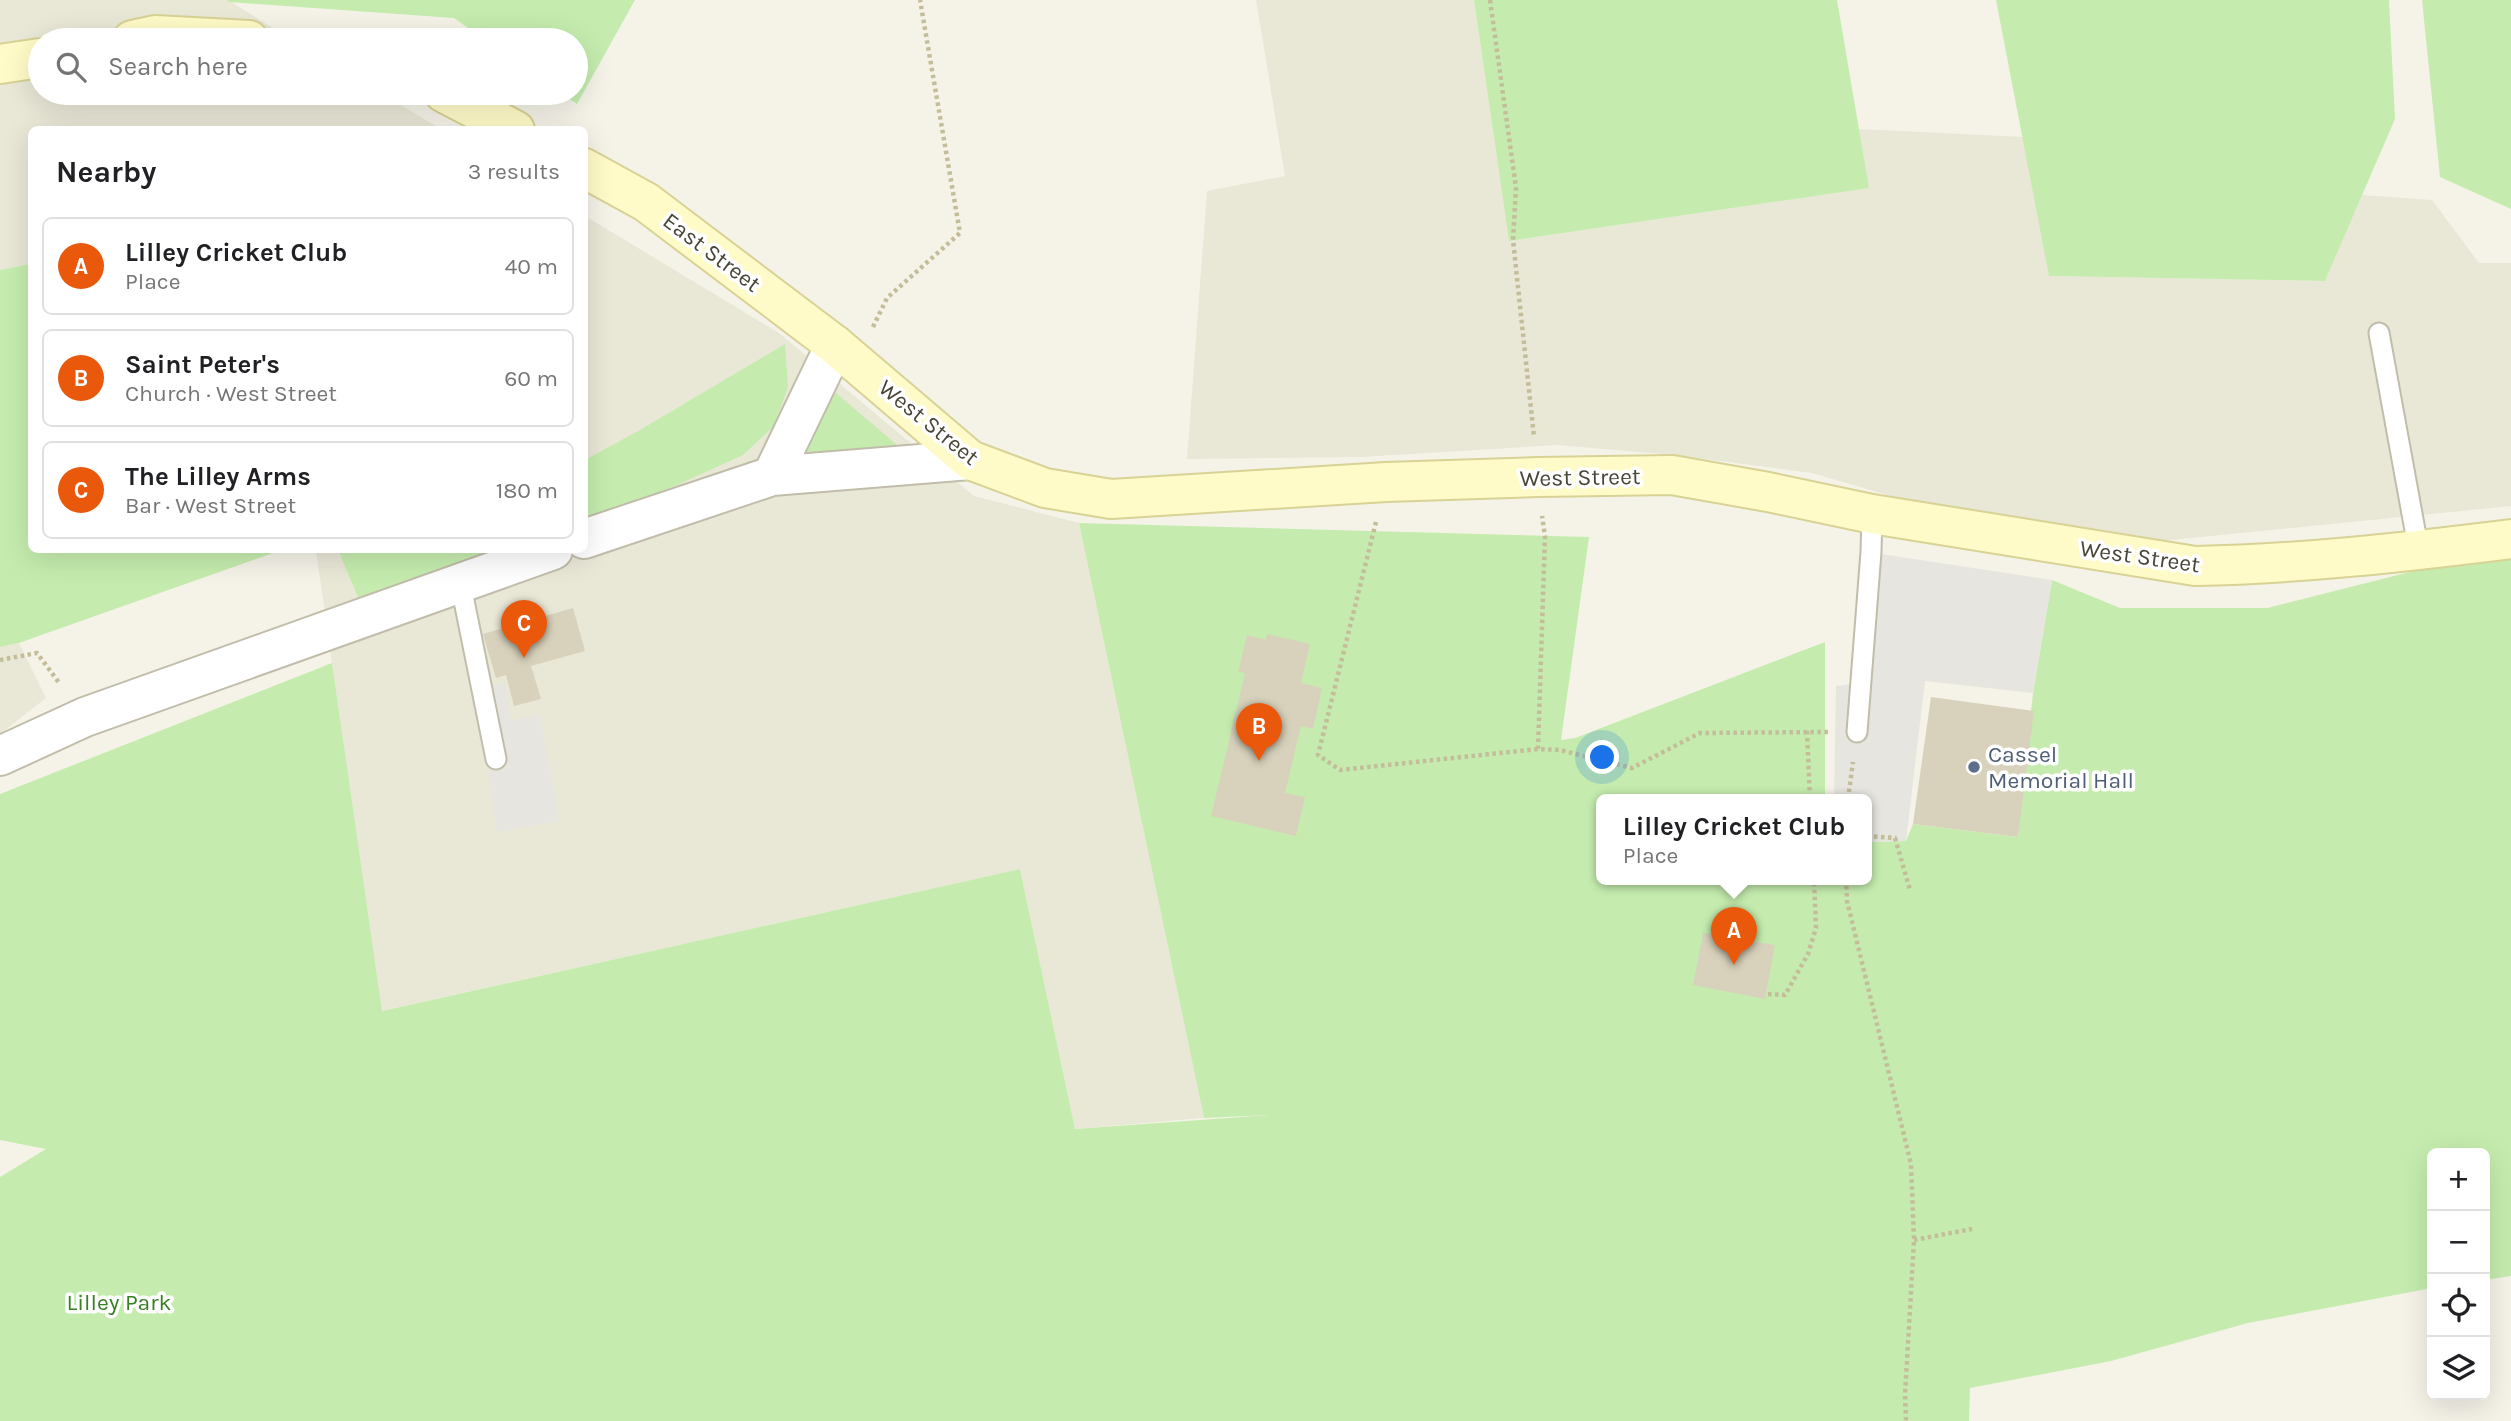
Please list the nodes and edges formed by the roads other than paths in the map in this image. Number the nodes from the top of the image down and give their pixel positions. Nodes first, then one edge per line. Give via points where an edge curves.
1 (28, 60) edge
2 (0, 64) edge
3 (467, 105) edge
4 (507, 126) edge
5 (588, 170) edge
6 (2379, 333) dead end
7 (845, 353) junction
8 (970, 460) junction
9 (772, 476) junction
10 (1872, 514) junction
11 (588, 538) edge
12 (2511, 539) edge
13 (2419, 552) junction
14 (544, 553) edge
15 (460, 581) junction
16 (1857, 732) road end
17 (0, 756) edge
18 (496, 759) dead end

1 - 2 street
3 - 4 street
5 - 7 street, East Street via 646,202
6 - 13 lane
7 - 8 street, West Street
7 - 9 street
8 - 9 street
8 - 10 street, West Street via 1045,488 1111,499 1386,482 1672,475
9 - 11 street
10 - 13 street, West Street via 2195,566
10 - 16 lane
12 - 13 street, West Street
14 - 15 street
15 - 17 street via 85,718
15 - 18 lane

